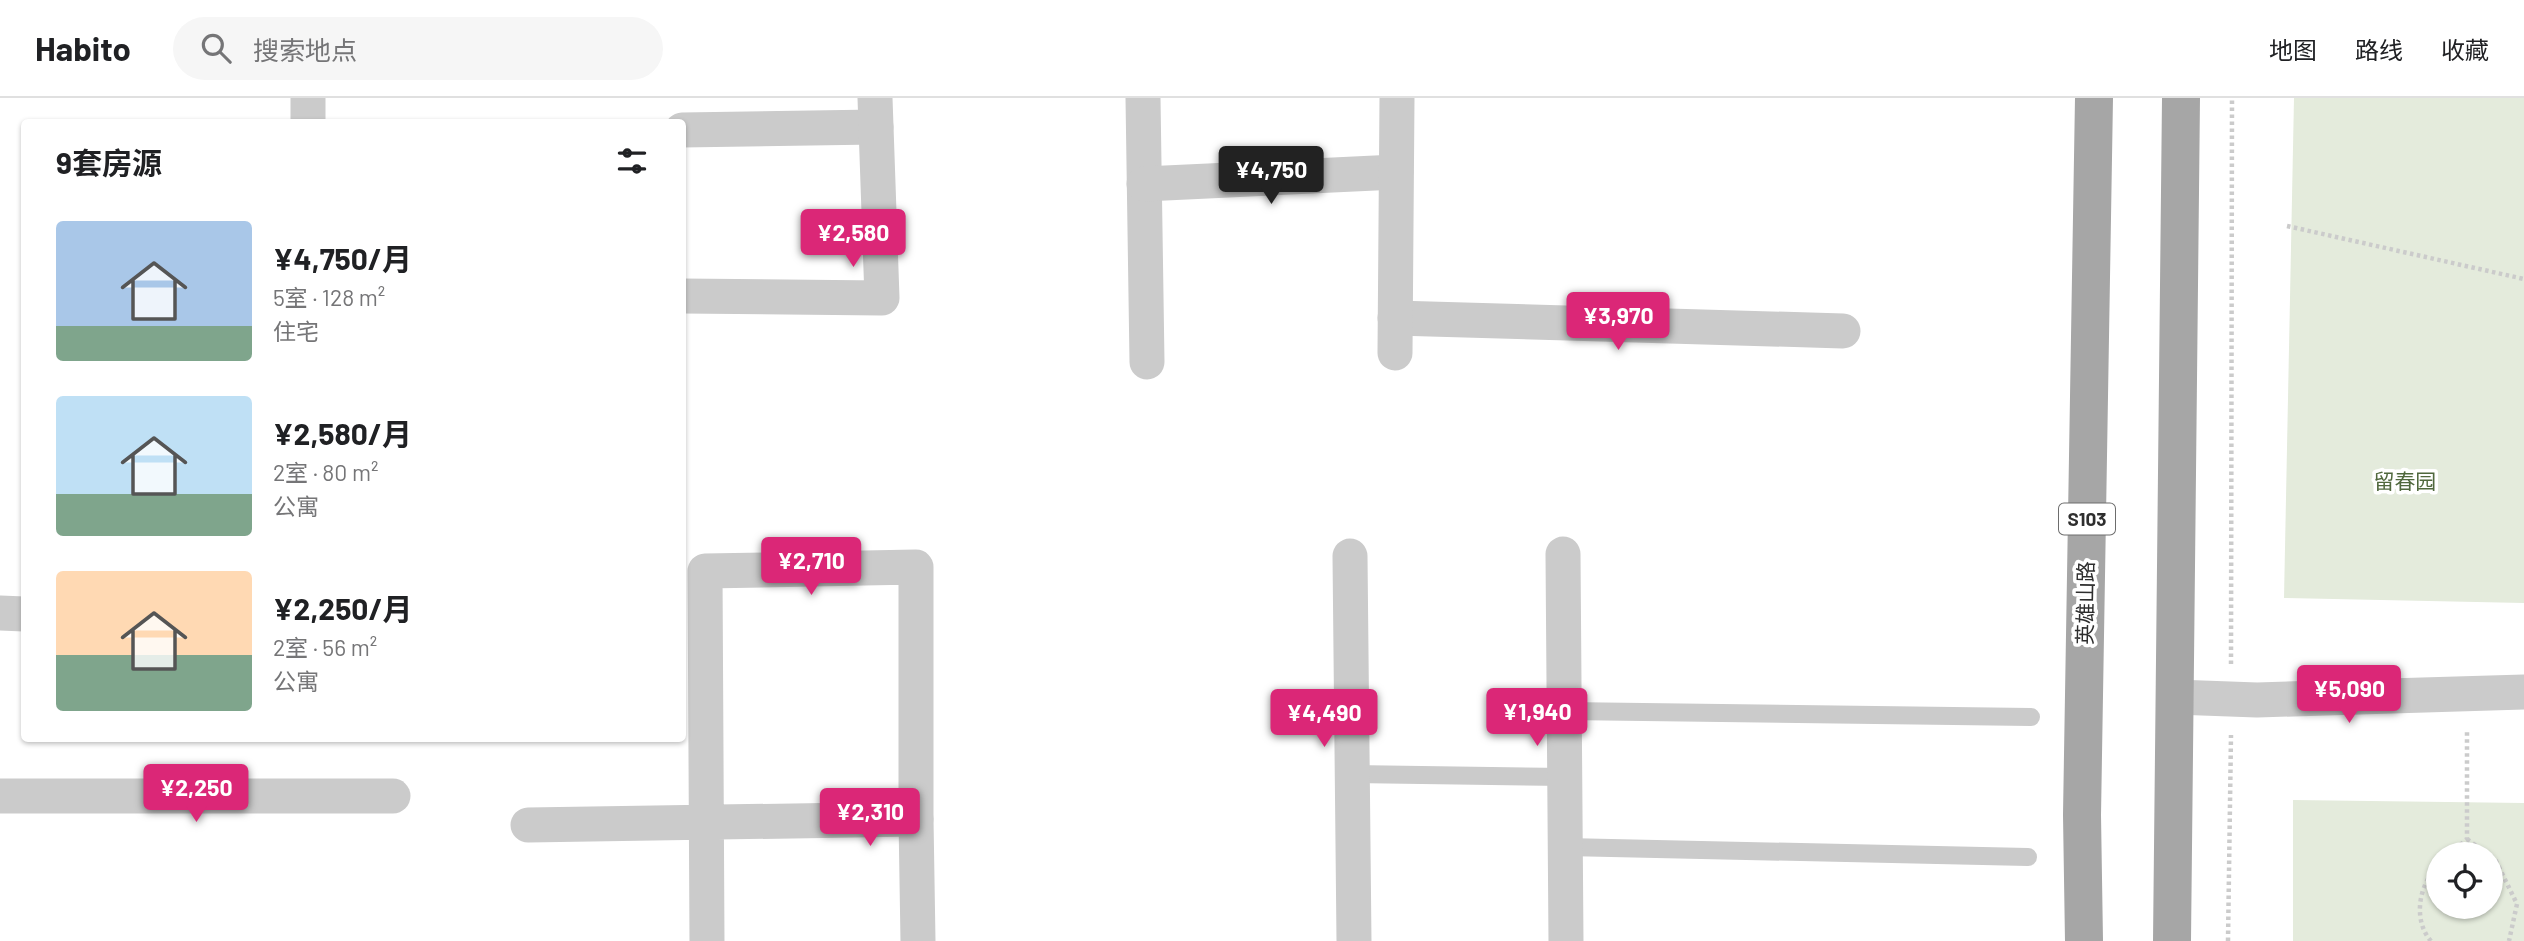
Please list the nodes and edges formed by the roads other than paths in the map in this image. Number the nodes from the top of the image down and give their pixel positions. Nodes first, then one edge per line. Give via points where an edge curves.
1 (308, 98) edge
2 (1143, 98) edge
3 (1396, 98) edge
4 (2094, 98) edge
5 (2181, 98) edge
6 (876, 113) edge
7 (308, 119) edge
8 (686, 130) edge
9 (1396, 172) junction
10 (1144, 184) junction
11 (686, 296) edge
12 (1395, 318) junction
13 (1843, 331) dead end
14 (1395, 353) dead end
15 (1147, 362) dead end
16 (1563, 554) dead end
17 (1350, 556) dead end
18 (0, 613) edge
19 (21, 614) edge
20 (2524, 692) edge
21 (2175, 697) junction
22 (1565, 710) junction
23 (2031, 717) dead end
24 (1352, 774) junction
25 (1566, 777) junction
26 (0, 796) edge
27 (393, 796) dead end
28 (916, 819) junction
29 (706, 823) junction
30 (528, 825) dead end
31 (1566, 847) junction
32 (2028, 857) dead end
33 (707, 941) edge
34 (918, 941) edge
35 (1354, 941) edge
36 (1566, 941) edge
37 (2084, 941) edge
38 (2172, 941) edge

1 - 7 street
2 - 10 street
3 - 9 street
4 - 37 main road, 英雄山路 / S103
5 - 21 main road
6 - 8 street
6 - 11 street via 882,298
9 - 10 street
9 - 12 street
10 - 15 street
12 - 13 street
12 - 14 street
16 - 22 street
17 - 24 street
18 - 19 street
20 - 21 street via 2231,700
21 - 38 main road
22 - 23 lane
22 - 25 street
24 - 25 lane
24 - 35 street
25 - 31 street
26 - 27 street
28 - 29 street
28 - 29 street via 916,567 705,571
28 - 34 street
29 - 30 street
29 - 33 street
31 - 32 lane
31 - 36 street

